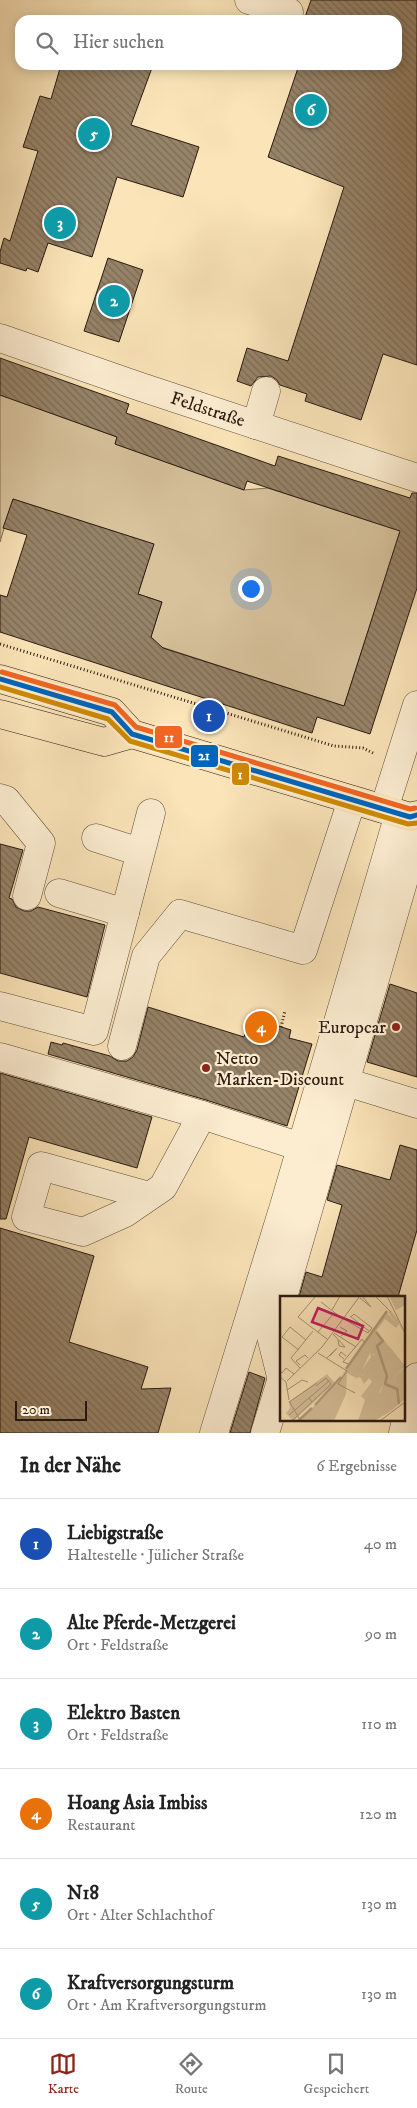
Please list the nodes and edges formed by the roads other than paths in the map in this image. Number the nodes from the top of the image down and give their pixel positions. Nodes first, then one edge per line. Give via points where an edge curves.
1 (249, 0) edge
2 (290, 11) edge
3 (0, 338) edge
4 (266, 391) dead end
5 (256, 425) junction
6 (417, 478) edge
7 (0, 679) edge
8 (417, 705) edge
9 (0, 714) edge
10 (132, 734) junction
11 (0, 798) edge
12 (352, 800) junction
13 (151, 813) dead end
14 (405, 816) edge
15 (96, 838) dead end
16 (140, 852) junction
17 (59, 892) dead end
18 (27, 896) dead end
19 (125, 913) junction
20 (0, 1006) edge
21 (122, 1046) dead end
22 (0, 1057) edge
23 (346, 1082) junction
24 (417, 1104) edge
25 (202, 1115) junction
26 (301, 1147) junction
27 (149, 1196) dead end
28 (282, 1296) edge
29 (280, 1306) edge
30 (280, 1372) edge
31 (417, 1377) edge
32 (280, 1384) edge
33 (404, 1421) edge
34 (214, 1433) edge
35 (265, 1433) edge

1 - 2 street
3 - 5 street, Feldstraße
4 - 5 street
5 - 6 street, Feldstraße
7 - 10 main road via 112,712
8 - 14 street
9 - 10 main road via 104,742
10 - 12 main road
11 - 18 street via 6,800 41,843
12 - 14 main road
12 - 21 street via 303,950 180,914 146,956
13 - 16 street
14 - 23 street via 410,858
14 - 26 street
15 - 16 street
16 - 19 street
17 - 19 street
19 - 20 street via 94,1031
22 - 25 street
23 - 24 street
23 - 28 street
25 - 26 street
25 - 27 street via 163,1187
26 - 34 street
29 - 30 street via 271,1336
31 - 33 street
32 - 35 street

